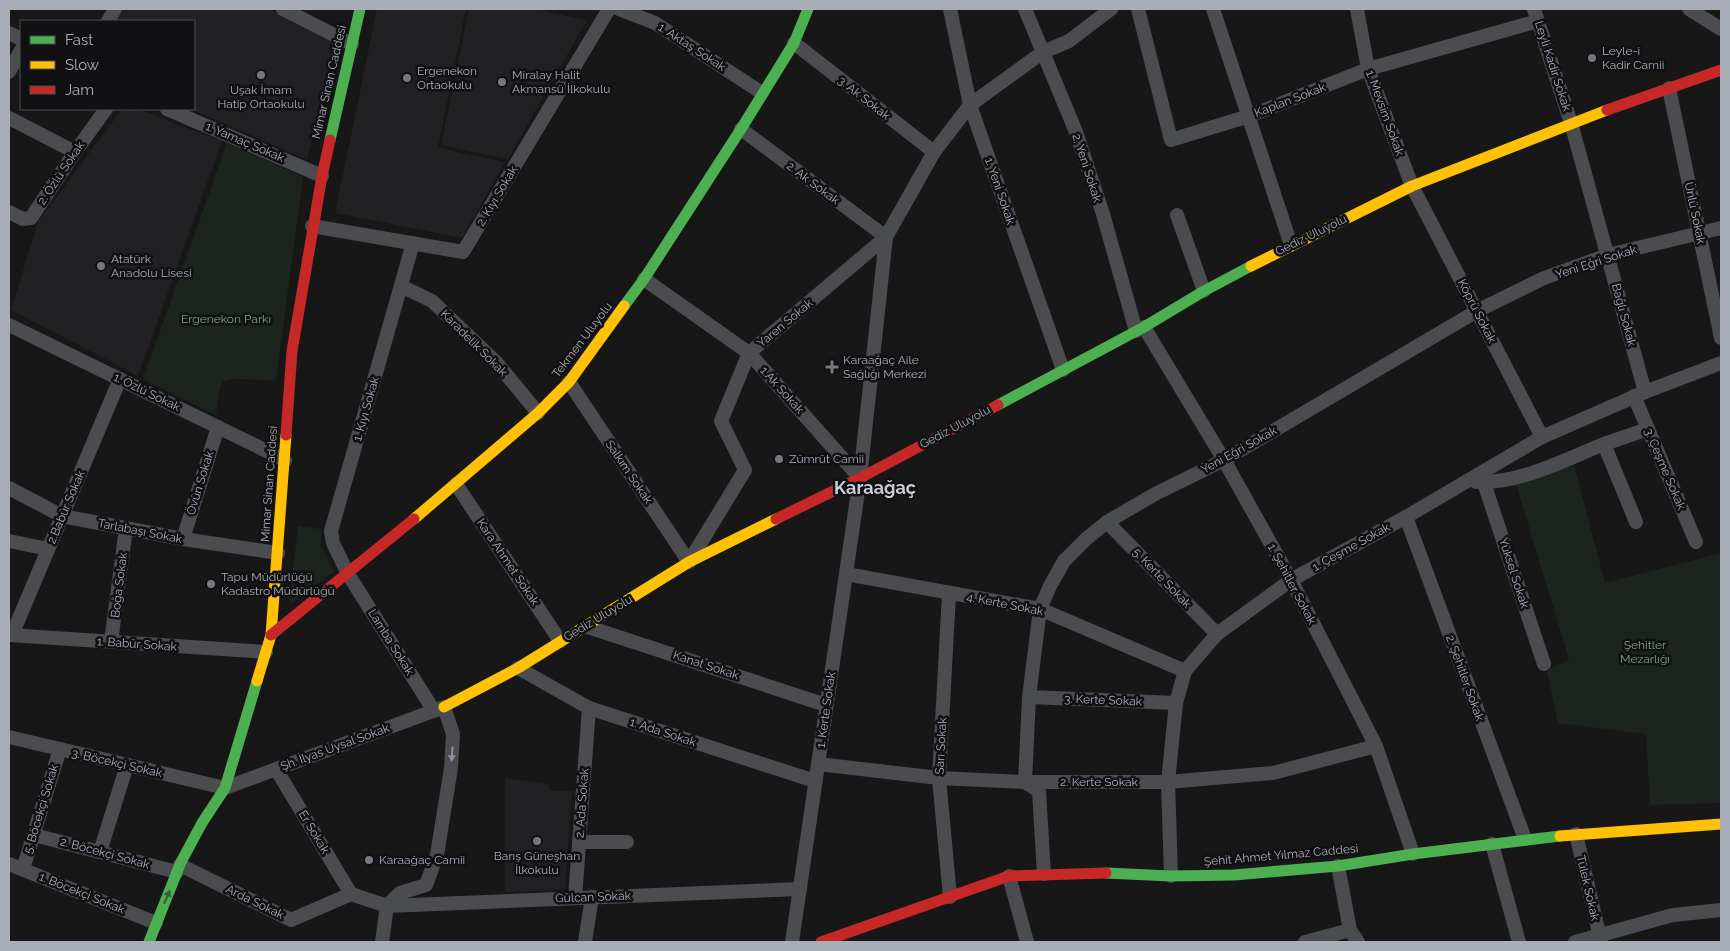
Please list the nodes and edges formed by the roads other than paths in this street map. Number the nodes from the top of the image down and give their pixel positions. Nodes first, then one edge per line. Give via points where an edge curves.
1 (115, 9) edge
2 (283, 9) edge
3 (360, 9) edge
4 (609, 9) edge
5 (619, 9) edge
6 (808, 9) edge
7 (950, 9) edge
8 (1026, 9) edge
9 (1111, 9) edge
10 (1138, 9) edge
11 (1214, 9) edge
12 (1357, 9) edge
13 (1690, 9) edge
14 (635, 11) edge
15 (1536, 15) edge
16 (109, 20) edge
17 (1721, 29) edge
18 (794, 43) junction
19 (352, 44) junction
20 (20, 52) edge
21 (1043, 52) junction
22 (1368, 69) junction
23 (1721, 70) edge
24 (9, 72) edge
25 (1669, 88) junction
26 (762, 93) junction
27 (970, 106) junction
28 (105, 110) edge
29 (169, 110) edge
30 (1249, 116) junction
31 (9, 118) edge
32 (1571, 123) junction
33 (741, 129) junction
34 (75, 152) junction
35 (934, 152) junction
36 (322, 176) junction
37 (1412, 186) junction
38 (9, 212) edge
39 (1177, 215) dead end
40 (312, 226) junction
41 (1721, 228) edge
42 (1699, 233) junction
43 (886, 237) junction
44 (413, 243) junction
45 (1290, 245) junction
46 (1608, 255) junction
47 (644, 279) junction
48 (401, 286) junction
49 (1204, 291) junction
50 (1477, 311) junction
51 (9, 325) edge
52 (1140, 329) junction
53 (1721, 338) edge
54 (749, 354) junction
55 (1721, 363) edge
56 (1063, 370) junction
57 (120, 379) junction
58 (569, 382) junction
59 (1640, 394) junction
60 (538, 413) junction
61 (218, 427) junction
62 (1648, 429) junction
63 (1542, 436) junction
64 (1604, 444) junction
65 (285, 460) junction
66 (1224, 460) junction
67 (860, 478) junction
68 (1463, 482) junction
69 (1484, 483) junction
70 (456, 484) junction
71 (9, 488) edge
72 (62, 516) junction
73 (1406, 517) junction
74 (1107, 522) junction
75 (1636, 522) dead end
76 (126, 528) junction
77 (183, 539) junction
78 (9, 541) edge
79 (1696, 542) dead end
80 (48, 549) junction
81 (278, 553) junction
82 (690, 562) junction
83 (348, 574) junction
84 (846, 574) junction
85 (1291, 580) junction
86 (949, 594) junction
87 (1040, 610) junction
88 (585, 626) junction
89 (1217, 634) junction
90 (10, 635) edge
91 (271, 635) junction
92 (560, 641) junction
93 (111, 642) junction
94 (266, 652) junction
95 (1544, 664) dead end
96 (518, 668) junction
97 (1184, 671) junction
98 (1029, 697) junction
99 (1176, 703) junction
100 (826, 705) junction
101 (588, 708) junction
102 (439, 709) junction
103 (9, 737) edge
104 (1376, 746) junction
105 (60, 749) junction
106 (818, 764) junction
107 (127, 765) junction
108 (276, 769) junction
109 (939, 778) junction
110 (815, 781) junction
111 (1025, 782) junction
112 (1168, 782) junction
113 (225, 788) junction
114 (1721, 824) edge
115 (34, 834) junction
116 (1576, 834) junction
117 (1525, 840) junction
118 (579, 842) junction
119 (627, 842) dead end
120 (1492, 844) junction
121 (100, 852) junction
122 (1413, 854) junction
123 (9, 864) edge
124 (1338, 866) junction
125 (23, 869) junction
126 (179, 869) junction
127 (1044, 874) junction
128 (1009, 876) junction
129 (1171, 876) junction
130 (800, 889) junction
131 (351, 894) junction
132 (950, 897) junction
133 (575, 898) junction
134 (592, 898) junction
135 (387, 906) junction
136 (1721, 910) edge
137 (156, 922) junction
138 (1350, 930) junction
139 (1600, 939) edge
140 (149, 942) edge
141 (382, 942) edge
142 (585, 942) edge
143 (792, 942) edge
144 (821, 942) edge
145 (1027, 942) edge
146 (1305, 942) edge
147 (1358, 942) edge
148 (1520, 942) edge
149 (1575, 942) edge

1 - 16 street
2 - 19 street
3 - 19 street, Mimar Sinan Caddesi
4 - 44 street, 2. Kıyı Sokak via 463,252
5 - 14 street, 1. Aktaş Sokak
6 - 18 street, Tekmen Uluyolu
7 - 27 street, 1. Yeni Sokak
8 - 21 street, 2. Yeni Sokak
9 - 21 street via 1069,41
10 - 30 street, Kaplan Sokak via 1172,140
11 - 30 street
12 - 22 street, 1. Mevsim Sokak
13 - 17 street
14 - 26 street, 1. Aktaş Sokak
15 - 22 street, Kaplan Sokak
15 - 32 street, Leyli Kadir Sokak
18 - 26 street, Tekmen Uluyolu
18 - 35 street, 3. Ak Sokak
19 - 36 street, Mimar Sinan Caddesi
20 - 24 street
21 - 27 street
21 - 52 street, 2. Yeni Sokak via 1076,132
22 - 30 street, Kaplan Sokak
22 - 37 street, 1. Mevsim Sokak
23 - 25 street, Gediz Uluyolu
25 - 32 street, Gediz Uluyolu
25 - 42 street, Ünlü Sokak
26 - 33 street, Tekmen Uluyolu
27 - 35 street
27 - 56 street, 1. Yeni Sokak
28 - 34 street, 2. Özlü Sokak
29 - 36 street, 1. Yamaç Sokak
30 - 45 street
31 - 34 street
32 - 37 street, Gediz Uluyolu
32 - 46 street, Bağlı Sokak
33 - 43 street, 2. Ak Sokak
33 - 47 street, Tekmen Uluyolu
34 - 38 street, 2. Özlü Sokak via 31,218 23,219
35 - 43 street
36 - 40 street, Mimar Sinan Caddesi
37 - 45 street, Gediz Uluyolu
37 - 50 street, Köprü Sokak
39 - 49 street
40 - 44 street, 2. Kıyı Sokak
40 - 65 street, Mimar Sinan Caddesi via 292,351
41 - 42 street, Yeni Eğri Sokak
42 - 46 street, Yeni Eğri Sokak
42 - 53 street, Ünlü Sokak
43 - 54 street, Yaren Sokak
43 - 67 street, 1. Kerte Sokak
44 - 48 street, 1. Kıyı Sokak
45 - 49 street, Gediz Uluyolu
46 - 50 street, Yeni Eğri Sokak via 1544,278
46 - 59 street, Bağlı Sokak
47 - 54 street, 1.Ak Sokak
47 - 58 street, Tekmen Uluyolu
48 - 60 street, Karadelik Sokak via 432,301 496,362
48 - 83 street, 1. Kıyı Sokak via 331,531 333,543
49 - 52 street, Gediz Uluyolu
50 - 63 street, Köprü Sokak
50 - 66 street, Yeni Eğri Sokak
51 - 57 street, 1. Özlü Sokak
52 - 56 street, Gediz Uluyolu
52 - 66 street, 1. Şehitler Sokak
54 - 67 street, 1.Ak Sokak
54 - 82 street, Yaren Sokak via 721,421 745,470
55 - 59 street, 1. Çeşme Sokak
56 - 67 street, Gediz Uluyolu
57 - 61 street, 1. Özlü Sokak
57 - 72 street, 2.Babür Sokak
58 - 60 street, Tekmen Uluyolu
58 - 82 street, Salkım Sokak
59 - 62 street, 3. Çeşme Sokak
59 - 63 street, 1. Çeşme Sokak
60 - 70 street, Tekmen Uluyolu
61 - 65 street, 1. Özlü Sokak
61 - 77 street, Övün Sokak
62 - 64 street
62 - 79 street, 3. Çeşme Sokak
63 - 68 street, 1. Çeşme Sokak
64 - 69 street via 1521,477
64 - 75 street
65 - 81 street, Mimar Sinan Caddesi
66 - 74 street, Yeni Eğri Sokak
66 - 85 street, 1. Şehitler Sokak
67 - 82 street, Gediz Uluyolu
67 - 84 street, 1. Kerte Sokak
68 - 69 street
68 - 73 street, 1. Çeşme Sokak
69 - 95 street, Yüksel Sokak
70 - 83 street, Tekmen Uluyolu
70 - 92 street, Kara Ahmet Sokak
71 - 72 street, Tarlabaşı Sokak
72 - 76 street, Tarlabaşı Sokak
72 - 80 street, 2.Babür Sokak
73 - 85 street, 1. Çeşme Sokak
73 - 117 street, 2. Şehitler Sokak
74 - 87 street, Yeni Eğri Sokak via 1064,562
74 - 89 street, 5. Kerte Sokak
76 - 77 street, Tarlabaşı Sokak
76 - 93 street, Boğa Sokak
77 - 81 street, Tarlabaşı Sokak
78 - 80 street
80 - 90 street, 2.Babür Sokak
81 - 91 street, Mimar Sinan Caddesi
82 - 88 street, Gediz Uluyolu
83 - 91 street, Tekmen Uluyolu
83 - 102 street, Lamba Sokak
84 - 86 street, 4. Kerte Sokak
84 - 100 street, 1. Kerte Sokak
85 - 89 street, 1. Çeşme Sokak
85 - 104 street, 1. Şehitler Sokak
86 - 87 street, 4. Kerte Sokak
86 - 109 street, Sarı Sokak
87 - 97 street, 4. Kerte Sokak
87 - 98 street, Yeni Eğri Sokak
88 - 92 street, Gediz Uluyolu
88 - 100 street, Kanat Sokak
89 - 97 street, 1. Çeşme Sokak
90 - 93 street, 1. Babür Sokak
91 - 94 street, Mimar Sinan Caddesi
92 - 96 street, Gediz Uluyolu
93 - 94 street, 1. Babür Sokak
94 - 113 street, Mimar Sinan Caddesi
96 - 101 street, 1. Ada Sokak
96 - 102 street, Gediz Uluyolu
97 - 99 street, 1. Çeşme Sokak
98 - 99 street, 3. Kerte Sokak
98 - 111 street, Yeni Eğri Sokak
99 - 112 street, 1. Çeşme Sokak
100 - 106 street, 1. Kerte Sokak
101 - 110 street, 1. Ada Sokak
101 - 118 street, 2. Ada Sokak
102 - 108 street, Şh. İlyas Uysal Sokak
102 -> 135 street via 454,734 437,855 426,885 400,893
103 - 105 street, 3. Böcekçi Sokak
104 - 112 street, 2. Kerte Sokak via 1273,773
104 - 122 street, 1. Şehitler Sokak
105 - 107 street, 3. Böcekçi Sokak
105 - 115 street, 5. Böcekçi Sokak
106 - 109 street, 2. Kerte Sokak
106 - 110 street, 1. Kerte Sokak
107 - 113 street, 3. Böcekçi Sokak
107 - 121 street
108 - 113 street, Şh. İlyas Uysal Sokak
108 - 131 street, Er Sokak
109 - 111 street, 2. Kerte Sokak
109 - 132 street, Sarı Sokak
110 - 130 street, 1. Kerte Sokak
111 - 112 street, 2. Kerte Sokak
111 - 127 street via 1039,791
112 - 129 street, 1. Çeşme Sokak
113 - 126 street, Mimar Sinan Caddesi via 211,806
114 - 116 street, Şehit Ahmet Yılmaz Caddesi
115 - 121 street, 2. Böcekçi Sokak
115 - 125 street, 5. Böcekçi Sokak
116 - 117 street, Şehit Ahmet Yılmaz Caddesi
116 - 139 street, Tülek Sokak
117 - 120 street, Şehit Ahmet Yılmaz Caddesi
118 - 119 street
118 - 133 street, 2. Ada Sokak
120 - 122 street, Şehit Ahmet Yılmaz Caddesi
120 - 148 street
121 - 126 street, 2. Böcekçi Sokak
122 - 124 street, Şehit Ahmet Yılmaz Caddesi
123 - 125 street, 1. Böcekçi Sokak
124 - 129 street, Şehit Ahmet Yılmaz Caddesi via 1234,875
124 - 138 street
125 - 137 street, 1. Böcekçi Sokak
126 - 131 street, Arda Sokak via 291,920
137 -> 126 street, Mimar Sinan Caddesi
127 - 128 street, Şehit Ahmet Yılmaz Caddesi
127 - 129 street, Şehit Ahmet Yılmaz Caddesi
128 - 132 street, Şehit Ahmet Yılmaz Caddesi
128 - 145 street
130 - 134 street, Gülcan Sokak
130 - 143 street, 1. Kerte Sokak
131 - 135 street
132 - 144 street, Şehit Ahmet Yılmaz Caddesi
133 - 134 street, Gülcan Sokak
133 - 135 street, Gülcan Sokak
134 - 142 street
135 - 141 street
136 - 139 street via 1673,916
137 - 140 street, Mimar Sinan Caddesi
138 - 146 street
138 - 147 street
139 - 149 street

